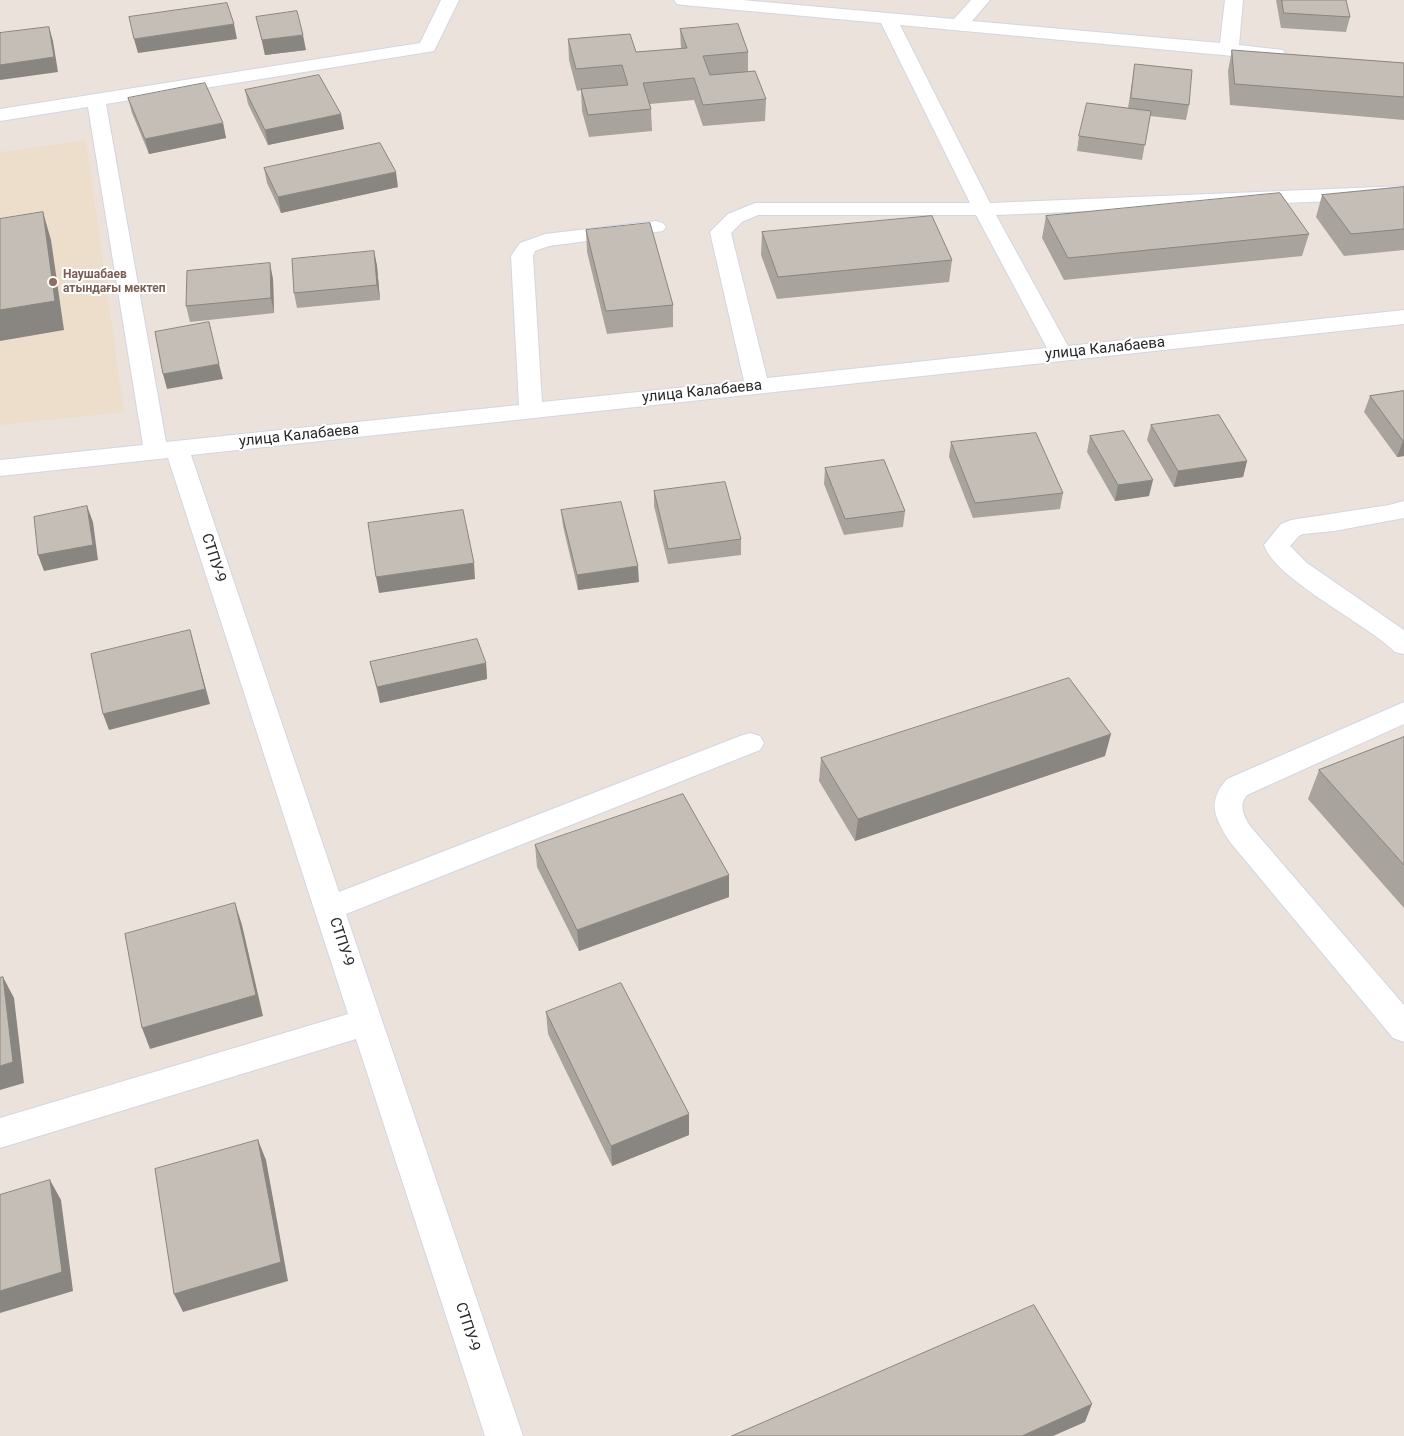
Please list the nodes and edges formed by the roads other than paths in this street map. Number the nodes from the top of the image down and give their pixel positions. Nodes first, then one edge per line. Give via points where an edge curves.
1 (450, 0) edge
2 (682, 0) edge
3 (981, 0) edge
4 (1234, 0) edge
5 (887, 18) junction
6 (959, 25) junction
7 (1229, 49) junction
8 (1297, 56) edge
9 (96, 100) junction
10 (0, 115) edge
11 (1404, 192) edge
12 (983, 209) junction
13 (656, 227) dead end
14 (1404, 317) edge
15 (1061, 354) junction
16 (757, 386) junction
17 (531, 411) junction
18 (167, 450) junction
19 (0, 468) edge
20 (1404, 509) edge
21 (1404, 645) edge
22 (1404, 712) edge
23 (750, 743) dead end
24 (329, 908) junction
25 (367, 1022) junction
26 (1404, 1028) edge
27 (0, 1133) edge
28 (504, 1436) edge

1 - 9 street via 427,47
2 - 5 street
3 - 6 street
4 - 7 street
5 - 6 street
5 - 12 street
6 - 7 street
7 - 8 street
9 - 10 street
9 - 18 street, СТПУ-9
11 - 12 street
12 - 15 street
12 - 16 street via 755,209 735,218 720,232
13 - 17 street via 545,240 527,247 522,256
14 - 15 street, улица Калабаева
15 - 16 street, улица Калабаева
16 - 17 street, улица Калабаева
17 - 18 street, улица Калабаева
18 - 19 street, улица Калабаева
18 - 24 street, СТПУ-9
20 - 21 street via 1334,523 1300,526 1290,530 1277,545 1298,569
22 - 26 street via 1237,786 1227,802 1230,819 1240,834
23 - 24 street
24 - 25 street, СТПУ-9
25 - 27 street
25 - 28 street, СТПУ-9

